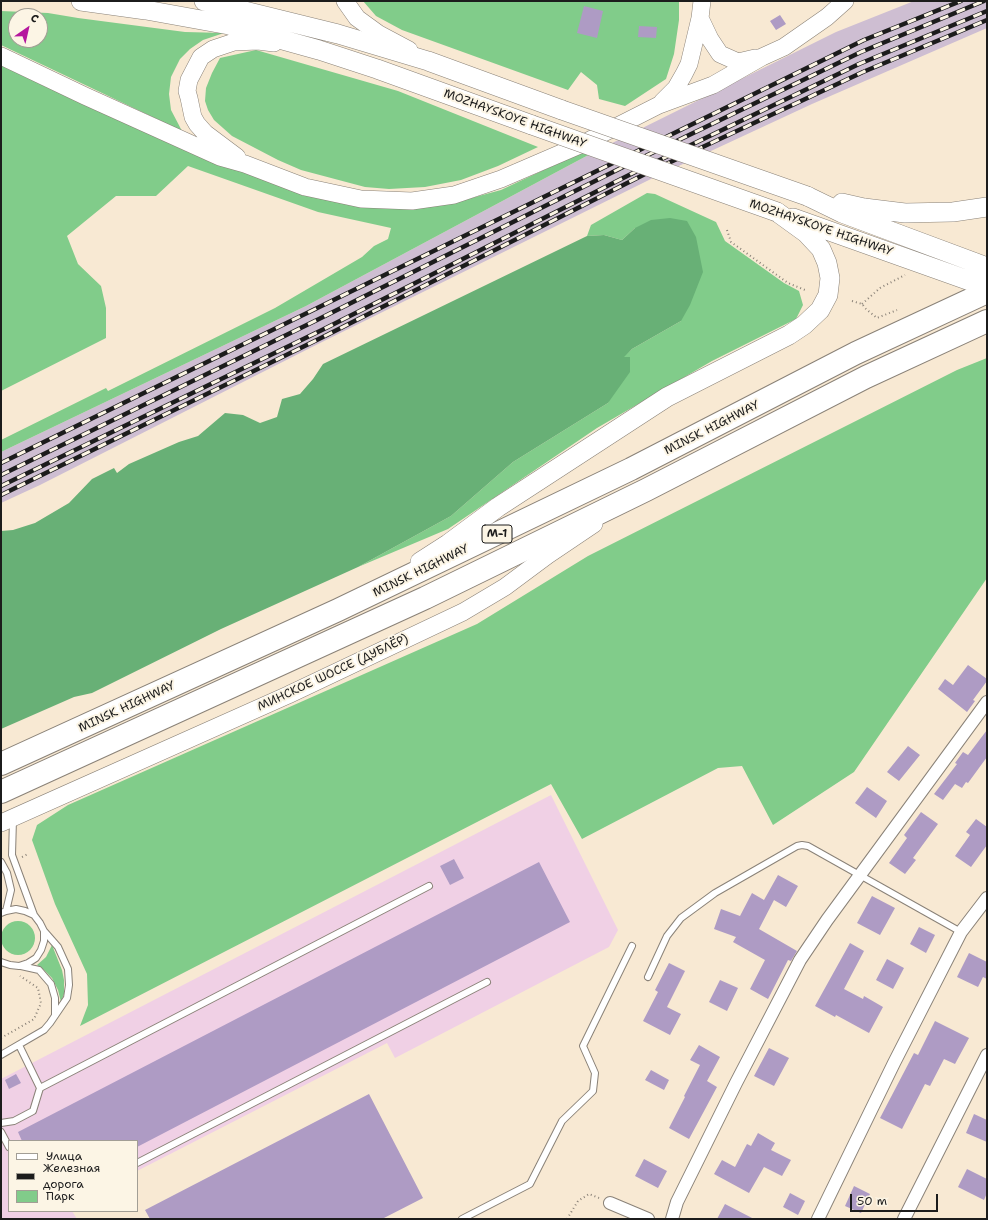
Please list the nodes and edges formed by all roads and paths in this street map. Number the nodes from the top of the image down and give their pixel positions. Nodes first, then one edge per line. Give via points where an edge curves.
1 (81, 1) edge
2 (204, 1) edge
3 (345, 1) edge
4 (702, 1) edge
5 (846, 1) edge
6 (700, 18) junction
7 (319, 50) junction
8 (1, 56) edge
9 (762, 57) junction
10 (428, 61) junction
11 (659, 105) junction
12 (246, 164) junction
13 (807, 196) junction
14 (987, 207) edge
15 (777, 212) junction
16 (727, 230) dead end
17 (987, 267) edge
18 (910, 272) dead end
19 (987, 287) edge
20 (805, 290) dead end
21 (987, 292) edge
22 (852, 301) dead end
23 (862, 304) junction
24 (897, 310) dead end
25 (987, 320) edge
26 (646, 490) junction
27 (338, 610) junction
28 (987, 702) edge
29 (1, 764) edge
30 (1, 792) edge
31 (7, 820) edge
32 (1, 862) edge
33 (860, 876) junction
34 (429, 886) dead end
35 (987, 898) edge
36 (4, 912) edge
37 (34, 915) junction
38 (44, 931) junction
39 (961, 932) junction
40 (632, 946) dead end
41 (1, 962) edge
42 (19, 966) junction
43 (16, 974) dead end
44 (648, 977) dead end
45 (487, 982) dead end
46 (55, 1015) junction
47 (1, 1038) edge
48 (19, 1045) junction
49 (1, 1055) edge
50 (987, 1055) edge
51 (40, 1088) junction
52 (1, 1123) edge
53 (1, 1132) edge
54 (8, 1145) edge
55 (138, 1162) edge
56 (610, 1203) joint
57 (462, 1219) edge
58 (567, 1219) edge
59 (648, 1219) edge
60 (672, 1219) edge
61 (818, 1219) edge
62 (904, 1219) edge

1 - 7 main road, MOZHAYSKOYE HIGHWAY via 229,25
2 - 10 main road, MOZHAYSKOYE HIGHWAY via 338,34
3 - 10 street via 357,18 373,30
4 - 6 street
5 - 9 street via 784,47
6 - 9 street via 720,54 738,62
6 - 11 street via 684,74 676,88
7 - 12 street via 258,41 234,42 213,49 200,57 189,80 187,91 193,117 205,133
7 - 15 main road, MOZHAYSKOYE HIGHWAY, bridge
8 - 12 street via 220,157
9 - 11 street via 713,85
10 - 13 main road, MOZHAYSKOYE HIGHWAY, bridge
11 - 12 street via 580,146 501,179 454,195 412,201 361,199 305,187
13 - 14 main road via 864,208 905,213 953,212
13 - 17 main road, MOZHAYSKOYE HIGHWAY via 842,213
15 - 19 main road, MOZHAYSKOYE HIGHWAY
15 - 27 main road via 806,233 821,249 827,263 830,278 828,295 820,310 804,325 789,336 667,397 498,507 448,544
16 - 20 path via 731,242 788,283
18 - 23 path via 880,288
21 - 27 highway, MINSK HIGHWAY / М-1 via 856,353 631,469
22 - 23 path
23 - 24 path via 877,318
25 - 26 highway, MINSK HIGHWAY / М-1 via 866,377
26 - 30 highway, MINSK HIGHWAY / М-1 via 425,598
26 - 31 street, МИНСКОЕ ШОССЕ (ДУБЛЁР) via 463,612 288,695
27 - 29 highway, MINSK HIGHWAY / М-1
28 - 33 street
31 - 37 lane via 12,854
32 - 36 lane via 11,890
33 - 39 lane
33 - 44 lane via 808,846 797,846 716,893 681,918 667,936
33 - 60 street via 800,960 732,1090 677,1202
34 - 51 lane
35 - 39 street
36 - 37 lane via 16,909
37 - 38 lane
38 - 42 lane via 44,941 36,958
38 - 46 lane via 58,947 68,969 70,985 67,998
39 - 61 street
40 - 57 lane via 583,1046 595,1073 594,1091 562,1120 530,1184
41 - 42 lane
42 - 46 lane via 39,970 52,984
43 - 47 path via 38,988 42,1003 34,1019
45 - 55 lane
46 - 48 lane via 44,1030
48 - 49 lane
48 - 51 lane
50 - 62 street
51 - 52 lane via 33,1111 14,1121
53 - 54 lane
56 - 58 path via 590,1194 578,1201
56 - 59 street

